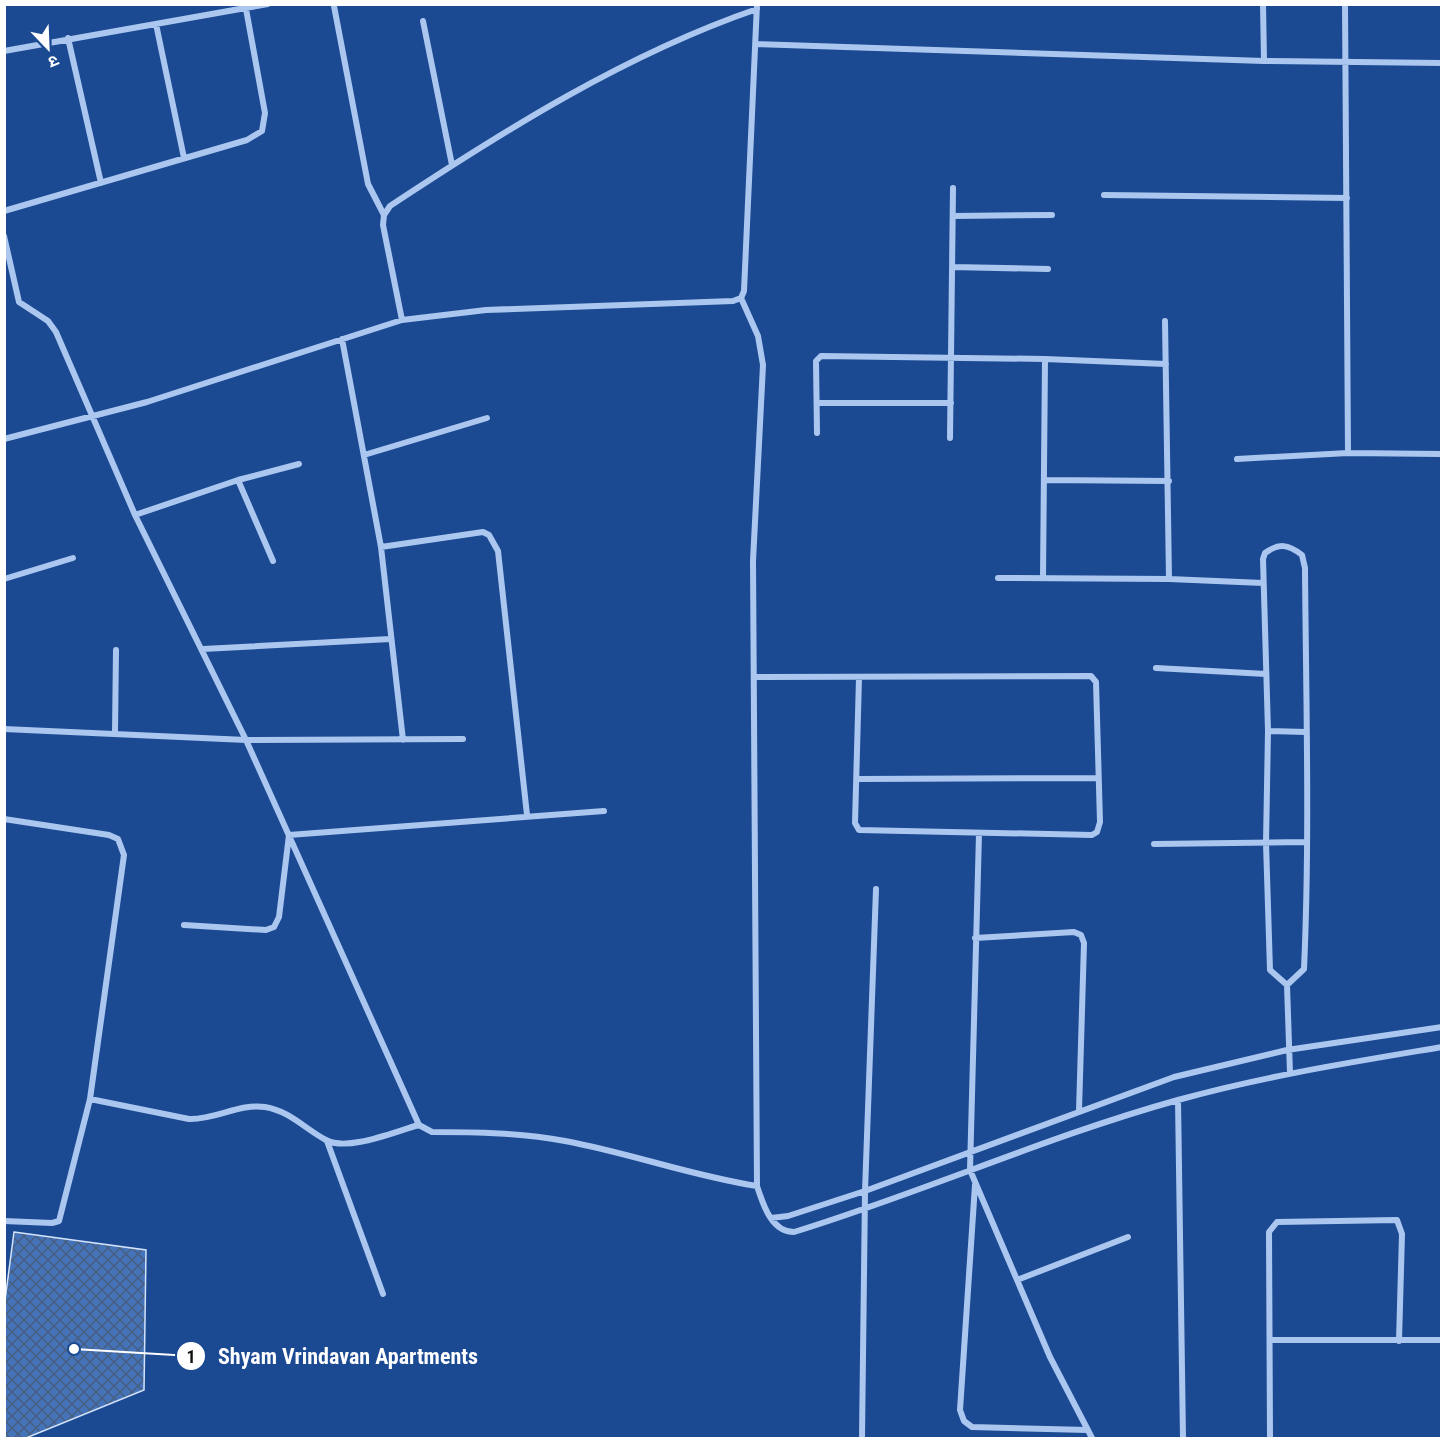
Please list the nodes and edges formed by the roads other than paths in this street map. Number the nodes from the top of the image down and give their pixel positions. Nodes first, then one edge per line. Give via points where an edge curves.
1 (268, 4) edge
2 (1263, 4) edge
3 (1345, 4) edge
4 (334, 6) dead end
5 (757, 7) edge
6 (246, 9) junction
7 (423, 21) dead end
8 (156, 24) junction
9 (68, 38) junction
10 (757, 44) junction
11 (4, 51) edge
12 (1264, 61) junction
13 (1345, 63) junction
14 (1442, 63) edge
15 (184, 158) junction
16 (452, 165) junction
17 (101, 183) junction
18 (953, 188) dead end
19 (1104, 195) dead end
20 (1347, 198) junction
21 (4, 212) edge
22 (384, 215) junction
23 (1052, 215) dead end
24 (953, 216) junction
25 (4, 236) edge
26 (952, 267) junction
27 (1048, 269) dead end
28 (741, 298) junction
29 (402, 320) junction
30 (1165, 321) dead end
31 (342, 339) junction
32 (952, 357) junction
33 (1045, 359) junction
34 (1166, 364) junction
35 (816, 403) junction
36 (951, 403) junction
37 (93, 417) junction
38 (487, 418) dead end
39 (817, 433) dead end
40 (951, 438) dead end
41 (4, 440) edge
42 (1348, 453) junction
43 (1442, 454) edge
44 (364, 455) junction
45 (1236, 459) dead end
46 (298, 464) dead end
47 (238, 480) junction
48 (1046, 480) junction
49 (1169, 481) junction
50 (135, 515) junction
51 (381, 548) junction
52 (73, 558) dead end
53 (273, 561) dead end
54 (998, 578) dead end
55 (1043, 578) junction
56 (4, 579) edge
57 (1169, 579) junction
58 (1263, 583) junction
59 (390, 639) junction
60 (203, 649) junction
61 (116, 650) dead end
62 (1156, 668) dead end
63 (1266, 674) junction
64 (755, 677) junction
65 (860, 678) junction
66 (4, 729) edge
67 (1268, 731) junction
68 (115, 732) junction
69 (1306, 732) junction
70 (463, 739) dead end
71 (246, 740) junction
72 (403, 740) junction
73 (1098, 778) junction
74 (858, 780) junction
75 (604, 811) dead end
76 (527, 815) junction
77 (4, 819) edge
78 (979, 834) junction
79 (289, 835) junction
80 (1306, 842) junction
81 (1266, 843) junction
82 (1154, 844) dead end
83 (876, 889) dead end
84 (184, 925) dead end
85 (975, 939) junction
86 (1287, 985) junction
87 (1442, 1027) edge
88 (1442, 1047) edge
89 (1287, 1050) junction
90 (1290, 1073) junction
91 (90, 1099) junction
92 (1178, 1100) junction
93 (1079, 1111) junction
94 (419, 1125) junction
95 (327, 1141) junction
96 (969, 1153) junction
97 (970, 1170) junction
98 (975, 1184) junction
99 (757, 1186) junction
100 (865, 1191) junction
101 (866, 1210) junction
102 (771, 1218) junction
103 (4, 1221) edge
104 (1128, 1237) dead end
105 (1017, 1280) junction
106 (383, 1294) dead end
107 (1442, 1340) edge
108 (1270, 1341) junction
109 (1399, 1341) junction
110 (1088, 1430) junction
111 (862, 1438) edge
112 (1092, 1438) edge
113 (1183, 1438) edge
114 (1270, 1438) edge

1 - 6 street
2 - 12 street
3 - 13 street
4 - 22 street via 368,184
5 - 10 street
5 - 16 street via 612,74 535,114
6 - 8 street
6 - 15 street via 265,113 262,131 247,140
7 - 16 street
8 - 9 street
8 - 15 street
9 - 11 street
9 - 17 street
10 - 12 street
10 - 28 street
12 - 13 street
13 - 14 street
13 - 20 street
15 - 17 street
16 - 22 street via 390,206
17 - 21 street
18 - 24 street
19 - 20 street
20 - 42 street
22 - 29 street
23 - 24 street
24 - 26 street
25 - 37 street via 19,302 48,321 56,332
26 - 27 street
26 - 32 street
28 - 29 street via 486,310
28 - 64 street via 758,336 763,365 753,561
29 - 31 street
30 - 34 street
31 - 37 street
31 - 44 street
32 - 33 street
32 - 35 street via 821,357 816,361
32 - 36 street
33 - 34 street
33 - 48 street
34 - 49 street
35 - 36 street
35 - 39 street
36 - 40 street
37 - 41 street
37 - 50 street
38 - 44 street
42 - 43 street
42 - 45 street
44 - 51 street
46 - 47 street
47 - 50 street
47 - 53 street
48 - 49 street
48 - 55 street
49 - 57 street
50 - 60 street
51 - 59 street
51 - 76 street via 483,532 493,540 498,550
52 - 56 street
54 - 55 street
55 - 57 street
57 - 58 street
58 - 63 street
58 - 69 street via 1264,553 1285,545 1302,555
59 - 60 street
59 - 72 street
60 - 71 street
61 - 68 street
62 - 63 street
63 - 67 street
64 - 65 street
64 - 99 street
65 - 73 street via 1091,676 1096,682
65 - 74 street
66 - 68 street
67 - 69 street
67 - 81 street
68 - 71 street
69 - 80 street
70 - 72 street
71 - 72 street
71 - 79 street
73 - 74 street
73 - 78 street via 1100,822 1092,835
74 - 78 street via 855,823 862,831
75 - 76 street
76 - 79 street
77 - 91 street via 109,835 122,846 124,855
78 - 85 street
79 - 84 street via 279,917 273,927 266,930
79 - 94 street
80 - 81 street
80 - 86 street via 1304,969
81 - 82 street
81 - 86 street via 1270,970
83 - 100 street
85 - 93 street via 1074,932 1082,935
85 - 96 street
86 - 89 street
87 - 89 street
88 - 90 street
89 - 90 street
89 - 93 street via 1174,1077
90 - 92 street
91 - 95 street via 201,1120 263,1107 291,1117
91 - 103 street via 59,1221
92 - 97 street
92 - 113 street
93 - 96 street
94 - 95 street via 355,1143
94 - 99 street via 432,1132 523,1135 565,1141
95 - 106 street
96 - 97 street
96 - 100 street
97 - 98 street
97 - 101 street
98 - 105 street
98 - 110 street via 960,1410 964,1421 972,1427
99 - 102 street
100 - 101 street
100 - 102 street
101 - 102 street via 794,1232 786,1231
101 - 111 street
104 - 105 street
105 - 110 street via 1050,1357
107 - 109 street
108 - 109 street
108 - 109 street via 1272,1226 1277,1222 1390,1219 1397,1220 1401,1234
108 - 114 street
110 - 112 street

